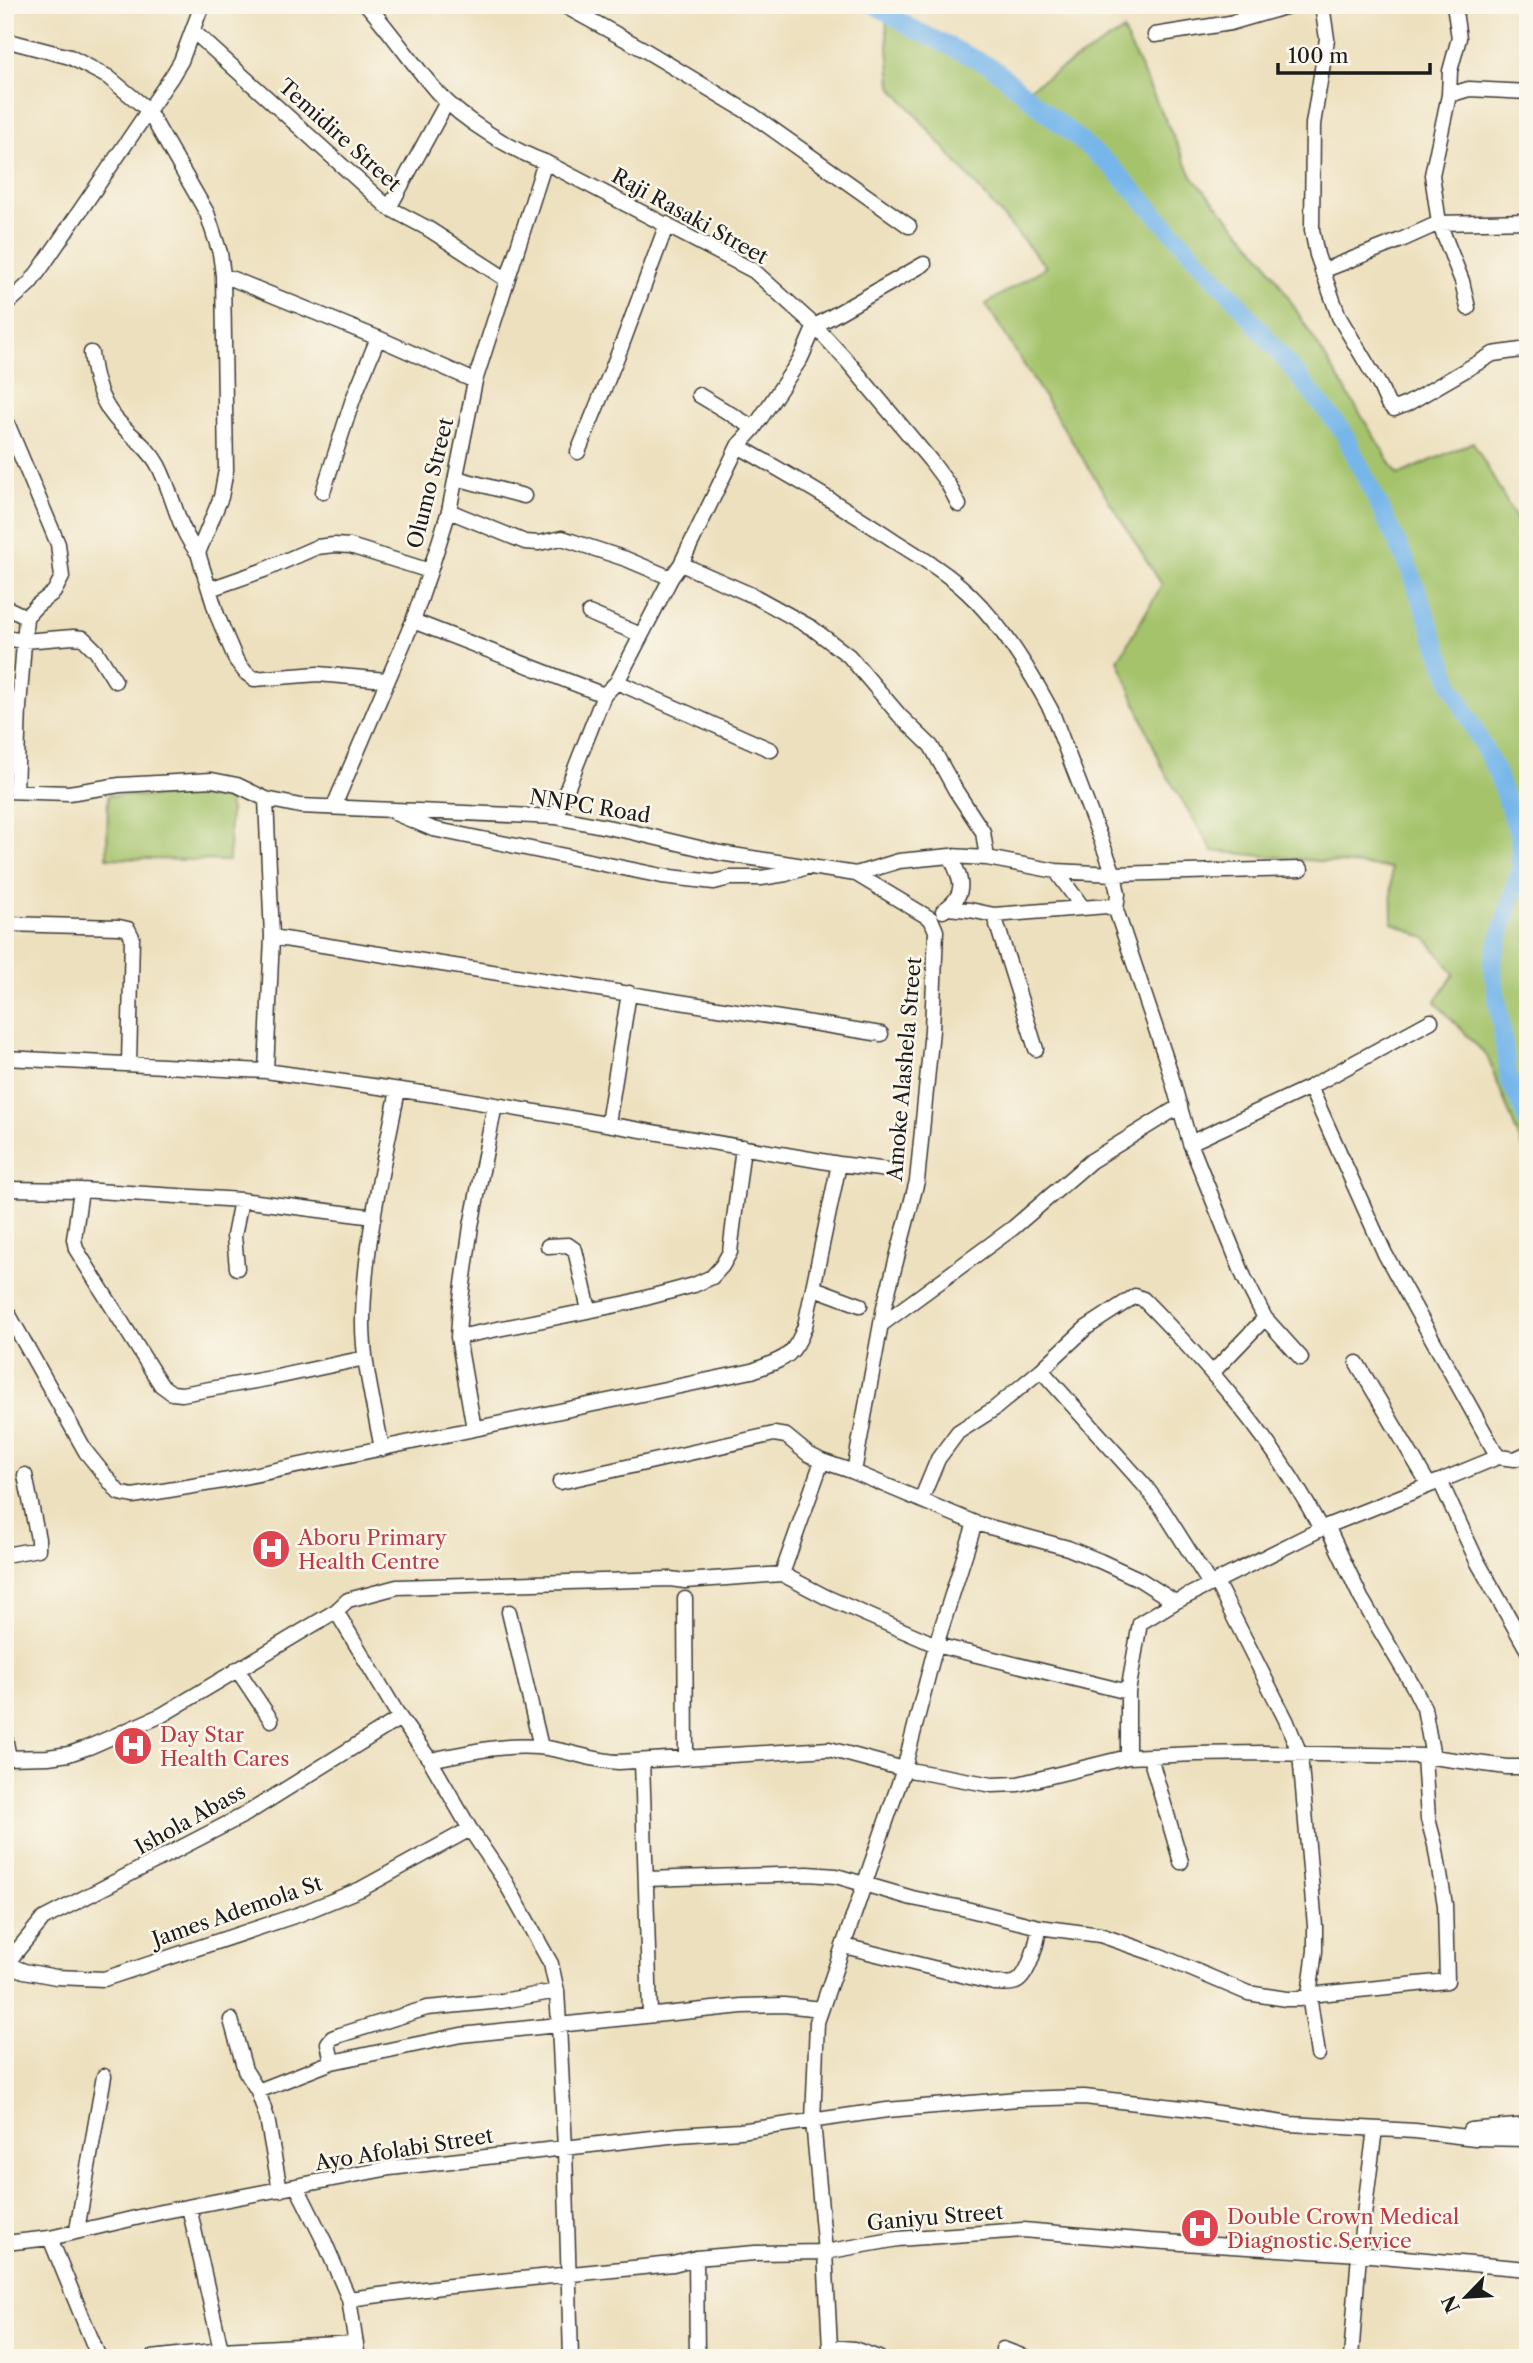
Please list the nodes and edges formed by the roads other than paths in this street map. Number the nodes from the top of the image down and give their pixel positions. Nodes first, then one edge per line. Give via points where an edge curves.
1 (202, 5) edge
2 (367, 5) edge
3 (563, 5) edge
4 (1292, 5) edge
5 (1322, 5) edge
6 (1454, 5) edge
7 (193, 31) junction
8 (1155, 35) dead end
9 (5, 40) edge
10 (1528, 92) edge
11 (1449, 94) junction
12 (447, 102) junction
13 (147, 109) junction
14 (545, 163) junction
15 (389, 208) junction
16 (1528, 221) edge
17 (1439, 223) junction
18 (667, 224) junction
19 (909, 226) dead end
20 (923, 264) dead end
21 (1322, 271) junction
22 (223, 275) junction
23 (506, 279) junction
24 (5, 306) edge
25 (1468, 308) dead end
26 (815, 326) junction
27 (378, 338) junction
28 (1528, 349) edge
29 (90, 353) dead end
30 (475, 381) junction
31 (699, 395) dead end
32 (5, 418) edge
33 (754, 428) junction
34 (738, 446) junction
35 (578, 452) dead end
36 (456, 478) junction
37 (323, 492) dead end
38 (524, 496) dead end
39 (959, 505) dead end
40 (449, 511) junction
41 (198, 553) junction
42 (681, 564) junction
43 (429, 571) junction
44 (671, 578) junction
45 (209, 589) junction
46 (5, 607) edge
47 (589, 613) dead end
48 (26, 617) junction
49 (413, 621) junction
50 (641, 635) junction
51 (5, 638) edge
52 (24, 641) junction
53 (386, 680) junction
54 (115, 681) dead end
55 (617, 682) junction
56 (604, 695) junction
57 (771, 750) dead end
58 (11, 791) edge
59 (266, 799) junction
60 (334, 806) junction
61 (388, 810) junction
62 (556, 817) junction
63 (720, 853) junction
64 (950, 856) junction
65 (987, 858) junction
66 (809, 867) junction
67 (1301, 869) dead end
68 (1056, 872) junction
69 (856, 874) junction
70 (1114, 874) junction
71 (730, 878) junction
72 (947, 908) junction
73 (1083, 908) junction
74 (1116, 910) junction
75 (993, 915) junction
76 (931, 919) junction
77 (5, 924) edge
78 (272, 937) junction
79 (629, 993) junction
80 (1431, 1021) dead end
81 (881, 1034) dead end
82 (1037, 1049) dead end
83 (5, 1058) edge
84 (129, 1064) junction
85 (266, 1070) junction
86 (1310, 1087) junction
87 (398, 1090) junction
88 (495, 1105) junction
89 (1181, 1106) junction
90 (608, 1123) junction
91 (1190, 1143) junction
92 (743, 1147) junction
93 (838, 1164) junction
94 (888, 1170) dead end
95 (5, 1189) edge
96 (81, 1190) junction
97 (241, 1200) junction
98 (373, 1217) junction
99 (548, 1246) dead end
100 (237, 1268) dead end
101 (814, 1288) junction
102 (860, 1305) dead end
103 (5, 1308) edge
104 (589, 1310) junction
105 (1265, 1318) junction
106 (881, 1324) junction
107 (458, 1337) junction
108 (365, 1358) junction
109 (1301, 1358) dead end
110 (1357, 1363) dead end
111 (1041, 1370) junction
112 (1213, 1372) junction
113 (474, 1429) junction
114 (382, 1449) junction
115 (1528, 1453) edge
116 (1498, 1457) junction
117 (821, 1461) junction
118 (854, 1472) junction
119 (25, 1475) dead end
120 (560, 1482) dead end
121 (1434, 1483) junction
122 (921, 1500) junction
123 (975, 1523) junction
124 (1324, 1528) junction
125 (5, 1555) edge
126 (782, 1574) junction
127 (1213, 1583) junction
128 (685, 1599) dead end
129 (1175, 1602) junction
130 (336, 1611) junction
131 (509, 1612) dead end
132 (936, 1645) junction
133 (1528, 1651) edge
134 (237, 1668) junction
135 (1128, 1692) junction
136 (400, 1718) junction
137 (271, 1720) dead end
138 (5, 1737) edge
139 (541, 1747) junction
140 (1300, 1754) junction
141 (1429, 1756) junction
142 (1150, 1757) junction
143 (7, 1758) edge
144 (686, 1758) junction
145 (1128, 1758) junction
146 (430, 1760) junction
147 (642, 1761) junction
148 (1528, 1767) edge
149 (904, 1769) junction
150 (470, 1829) junction
151 (1181, 1862) dead end
152 (646, 1879) junction
153 (864, 1886) junction
154 (1039, 1927) junction
155 (844, 1945) junction
156 (6, 1963) edge
157 (557, 1991) junction
158 (1309, 1995) junction
159 (821, 2009) junction
160 (650, 2014) junction
161 (231, 2020) dead end
162 (559, 2025) junction
163 (1318, 2054) dead end
164 (332, 2062) junction
165 (104, 2076) dead end
166 (258, 2091) junction
167 (813, 2121) junction
168 (1528, 2124) edge
169 (1375, 2129) junction
170 (1426, 2133) junction
171 (1528, 2139) edge
172 (565, 2148) junction
173 (297, 2187) junction
174 (280, 2190) junction
175 (189, 2207) junction
176 (77, 2230) junction
177 (50, 2238) junction
178 (5, 2243) edge
179 (825, 2252) junction
180 (1359, 2254) junction
181 (696, 2258) junction
182 (1528, 2269) edge
183 (568, 2275) junction
184 (349, 2299) junction
185 (1003, 2349) dead end
186 (221, 2350) junction
187 (357, 2350) edge
188 (828, 2353) edge
189 (99, 2358) edge
190 (152, 2358) edge
191 (571, 2358) edge
192 (697, 2358) edge
193 (879, 2358) edge
194 (1027, 2358) edge
195 (1351, 2358) edge

1 - 7 street
2 - 12 street, Raji Rasaki Street
3 - 19 street via 751,114
4 - 8 street via 1230,23
5 - 21 street via 1327,39 1313,124 1311,193 1312,230
6 - 11 street via 1459,38
7 - 13 street via 176,68
7 - 15 street, Temidire Street
9 - 13 street via 70,57 108,78
10 - 11 street via 1469,89
11 - 17 street via 1432,175
12 - 14 street, Raji Rasaki Street via 493,136
12 - 15 street
13 - 22 street via 207,213
13 - 24 street via 41,268
14 - 18 street, Raji Rasaki Street
14 - 23 street, Olumo Street
15 - 23 street, Temidire Street
16 - 17 street
17 - 21 street
17 - 25 street
18 - 26 street, Raji Rasaki Street via 754,271
18 - 35 street
20 - 26 street
21 - 28 street via 1339,317 1392,408 1407,404 1493,354
22 - 27 street
22 - 41 street via 225,484
23 - 30 street, Olumo Street
26 - 33 street via 801,358
26 - 39 street, Raji Rasaki Street via 905,428
27 - 30 street
27 - 37 street
29 - 41 street via 106,404 158,463
30 - 36 street, Olumo Street
31 - 33 street
32 - 48 street via 58,544 62,577 54,592
33 - 34 street
34 - 42 street
34 - 70 street via 838,503 933,566 967,591 988,614 1051,710
36 - 38 street
36 - 40 street, Olumo Street
40 - 43 street, Olumo Street
40 - 44 street via 525,542 562,538
41 - 45 street
42 - 44 street
42 - 65 street via 757,597 812,628 849,656 931,746 983,832
43 - 45 street via 334,545 317,547
43 - 49 street, Olumo Street
44 - 50 street
45 - 53 street via 236,660 254,679 318,674
46 - 48 street
47 - 50 street
48 - 52 street
49 - 53 street, Olumo Street
49 - 56 street
50 - 55 street
51 - 52 street
52 - 54 street via 83,638
52 - 58 street
53 - 60 street, Olumo Street
55 - 56 street
55 - 57 street
56 - 62 street
58 - 59 street, NNPC Road via 69,793 212,780 237,785
59 - 60 street, NNPC Road
59 - 78 street
60 - 61 street, NNPC Road
61 - 62 street, NNPC Road
61 - 71 street via 433,829 548,854 714,883
62 - 63 street, NNPC Road
63 - 66 street, NNPC Road
63 - 71 street
64 - 65 street, NNPC Road
64 - 69 street, NNPC Road via 899,862
64 - 72 street via 960,877 960,891
65 - 68 street, NNPC Road
66 - 69 street, NNPC Road
66 - 71 street via 761,878
67 - 70 street, NNPC Road
68 - 70 street, NNPC Road
68 - 73 street
69 - 76 street
70 - 74 street
72 - 75 street
72 - 76 street
73 - 74 street
73 - 75 street
74 - 89 street
75 - 82 street
76 - 106 street, Amoke Alashela Street via 936,931 932,1030 917,1181
77 - 84 street via 128,929 132,937
78 - 79 street
78 - 85 street
79 - 81 street
79 - 90 street
80 - 86 street
83 - 84 street
84 - 85 street
85 - 87 street
86 - 91 street
86 - 116 street via 1385,1254
87 - 88 street
87 - 98 street
88 - 90 street
88 - 107 street via 471,1226
89 - 91 street
89 - 106 street via 1091,1161 1013,1228
90 - 92 street
91 - 105 street
92 - 93 street
92 - 104 street via 730,1252 712,1277
93 - 94 street
93 - 101 street
95 - 96 street
96 - 97 street
96 - 108 street via 76,1249 161,1385 172,1393
97 - 98 street
97 - 100 street via 234,1236
98 - 108 street via 363,1318
99 - 104 street via 568,1245 575,1250
101 - 102 street
101 - 113 street via 795,1349 779,1361 752,1371
103 - 114 street via 86,1452 119,1493 133,1496
104 - 107 street
105 - 109 street
105 - 112 street
106 - 118 street, Amoke Alashela Street
107 - 113 street
108 - 114 street
110 - 121 street
111 - 112 street via 1086,1328 1135,1296
111 - 122 street via 958,1432 938,1459
111 - 127 street via 1145,1486
112 - 124 street via 1287,1469
113 - 114 street
115 - 116 street via 1516,1459
116 - 121 street
117 - 118 street
117 - 120 street via 786,1436 774,1434
117 - 126 street
118 - 122 street
119 - 125 street via 38,1549
121 - 124 street
121 - 133 street
122 - 123 street
123 - 129 street via 1068,1548 1139,1579
123 - 132 street
124 - 127 street
124 - 141 street via 1419,1697 1428,1724
126 - 130 street via 685,1581 397,1587 348,1600
126 - 132 street
127 - 129 street
127 - 140 street
128 - 144 street
129 - 135 street via 1140,1623
130 - 134 street
130 - 136 street
131 - 139 street
132 - 135 street
132 - 149 street
134 - 137 street
134 - 143 street via 162,1715 89,1747 48,1757
135 - 145 street
136 - 146 street
136 - 156 street, Ishola Abass via 246,1814 43,1919
138 - 143 street
139 - 146 street via 495,1747
139 - 147 street via 604,1762
140 - 141 street
140 - 142 street
140 - 158 street via 1315,1926
141 - 148 street
141 - 158 street via 1428,1819 1445,1905 1447,1981
142 - 145 street
142 - 151 street
144 - 147 street
144 - 149 street via 829,1749
145 - 149 street via 1018,1784 992,1785
146 - 150 street
147 - 152 street
149 - 153 street
150 - 156 street, James Ademola St via 360,1889 312,1909 104,1979 56,1977
150 - 157 street via 545,1951
152 - 153 street via 808,1874 836,1875
152 - 160 street
153 - 154 street
153 - 155 street
154 - 155 street via 1024,1976 1008,1984
154 - 158 street via 1100,1935 1248,1993 1286,1999
155 - 159 street
157 - 162 street
157 - 164 street via 427,2008 332,2038 328,2043
158 - 163 street
159 - 160 street via 770,2005
159 - 167 street
160 - 162 street
161 - 166 street via 245,2070
162 - 164 street via 461,2035
162 - 172 street
164 - 166 street
165 - 176 street
166 - 174 street
167 - 169 street, Ayo Afolabi Street via 900,2109 1084,2097 1290,2124
167 - 172 street, Ayo Afolabi Street
167 - 179 street
168 - 170 street
169 - 170 street, Ayo Afolabi Street
169 - 180 street
170 - 171 street
172 - 173 street, Ayo Afolabi Street via 390,2168
172 - 183 street
173 - 174 street, Ayo Afolabi Street
173 - 184 street
174 - 175 street, Ayo Afolabi Street
175 - 176 street, Ayo Afolabi Street
175 - 186 street
176 - 177 street, Ayo Afolabi Street
177 - 178 street, Ayo Afolabi Street
177 - 189 street
179 - 180 street, Ganiyu Street via 898,2239 1023,2230
179 - 181 street, Ganiyu Street
179 - 188 street
180 - 182 street, Ganiyu Street
180 - 195 street
181 - 183 street, Ganiyu Street
181 - 192 street
183 - 184 street, Ganiyu Street
183 - 191 street
184 - 187 street
185 - 194 street
186 - 187 street
186 - 190 street
188 - 193 street via 854,2349

